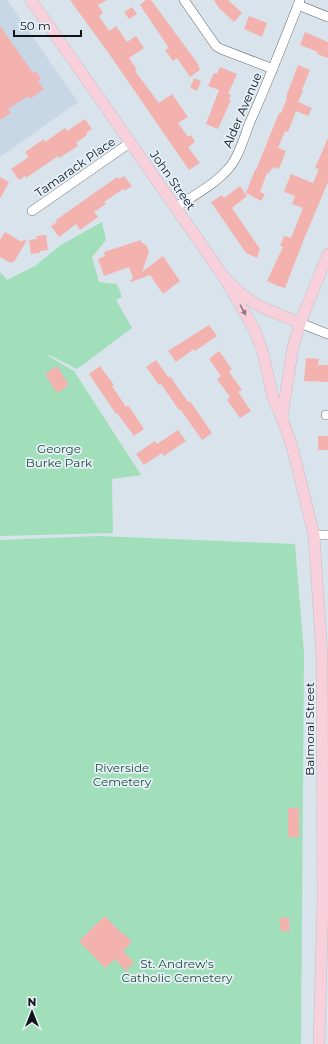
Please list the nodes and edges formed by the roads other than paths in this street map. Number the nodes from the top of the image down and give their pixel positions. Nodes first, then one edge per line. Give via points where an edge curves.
1 (31, 0) edge
2 (184, 0) edge
3 (299, 2) edge
4 (328, 16) edge
5 (273, 69) junction
6 (131, 142) junction
7 (176, 207) junction
8 (32, 211) dead end
9 (328, 254) edge
10 (224, 277) junction
11 (300, 323) junction
12 (328, 334) edge
13 (282, 418) junction
14 (314, 535) junction
15 (328, 535) edge
16 (325, 656) edge
17 (325, 777) edge
18 (325, 899) edge
19 (323, 1032) edge
20 (319, 1044) edge

1 - 6 main road, John Street
2 - 5 street via 216,46
3 - 4 street
3 - 5 street, Alder Avenue
5 - 7 street, Alder Avenue via 229,168 208,187
6 - 7 main road, John Street
6 - 8 street, Tamarack Place
7 - 10 main road, John Street
9 - 11 main road
10 - 11 main road, John Street via 240,293 259,306
10 -> 13 main road, Balmoral Street via 256,333 273,398
11 - 12 street, John Street
11 - 13 main road via 293,347
13 - 14 main road, Balmoral Street via 293,450
14 - 15 street
14 - 16 main road, Balmoral Street
16 - 17 main road, Balmoral Street
17 - 18 main road, Balmoral Street
18 - 19 main road, Balmoral Street
19 - 20 main road, Balmoral Street

